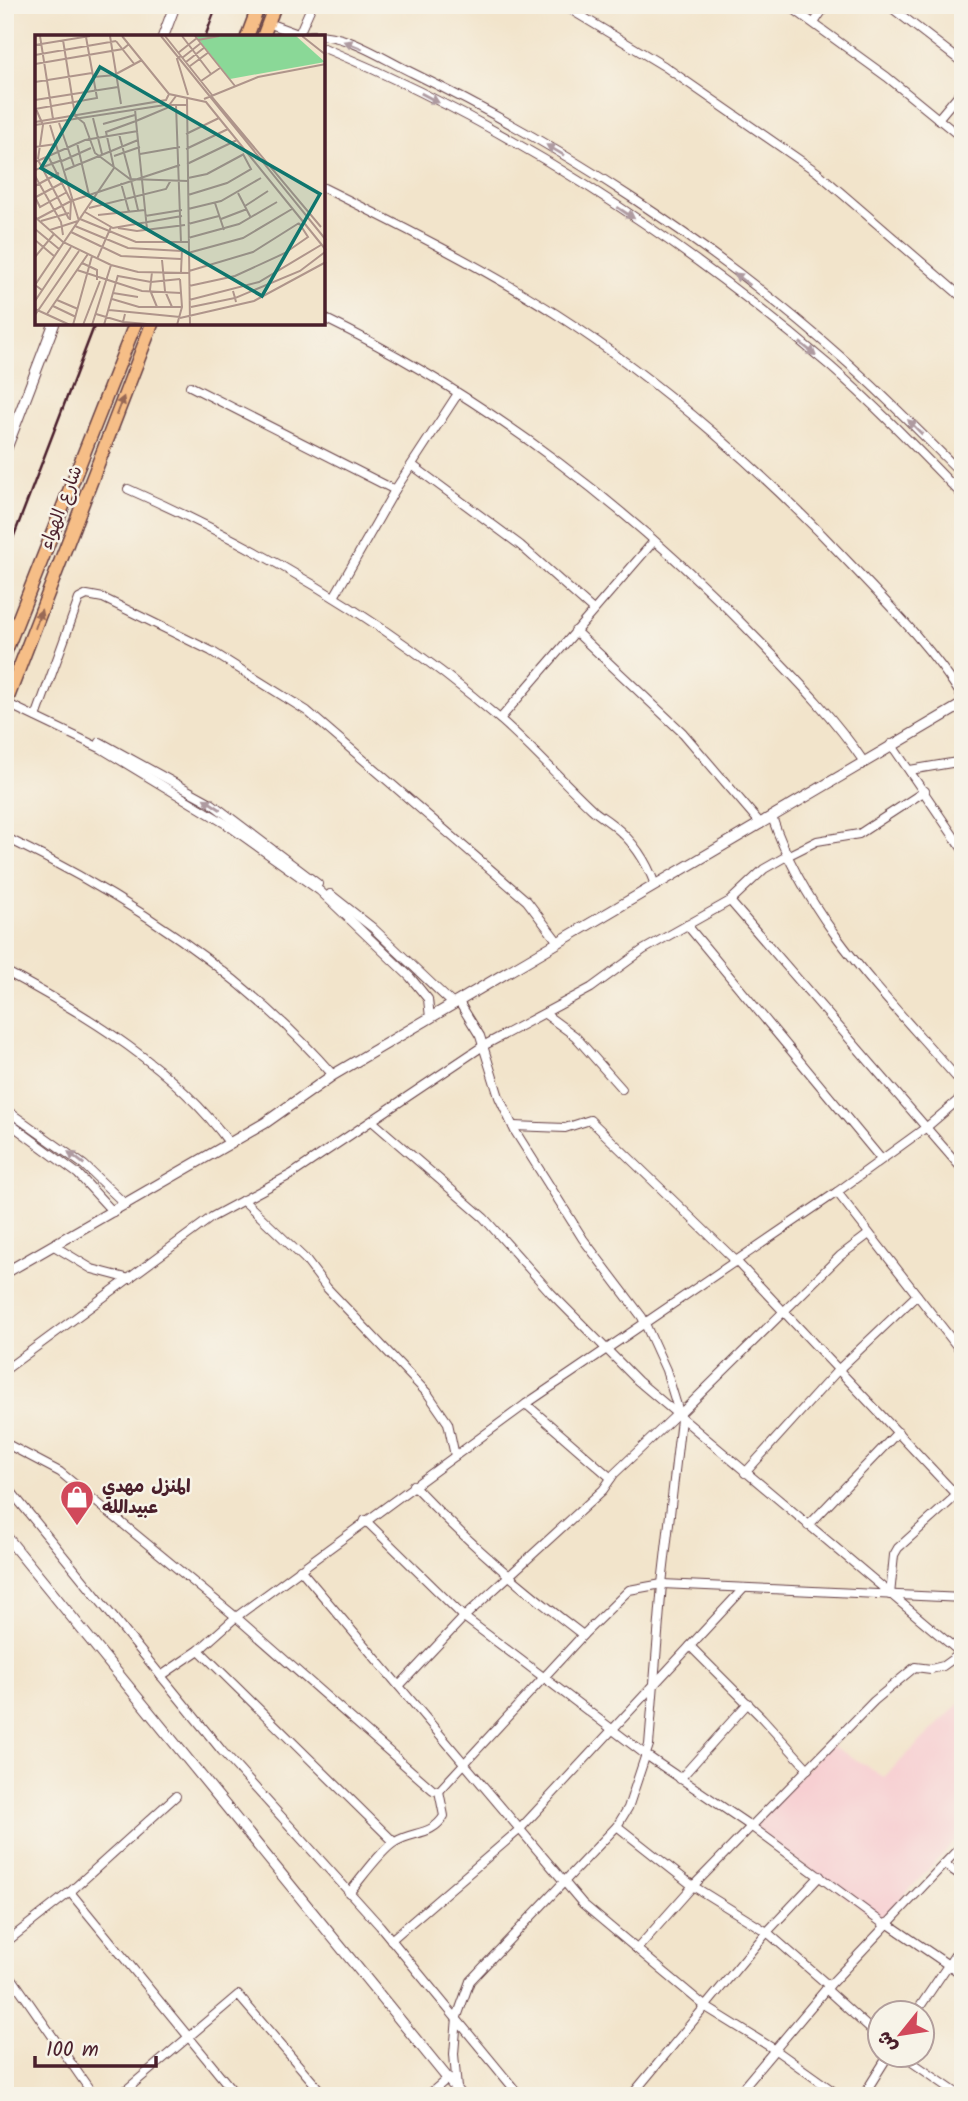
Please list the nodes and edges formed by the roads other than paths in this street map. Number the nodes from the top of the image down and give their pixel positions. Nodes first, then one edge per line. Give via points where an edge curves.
1 (175, 5) edge
2 (259, 5) edge
3 (275, 5) edge
4 (312, 5) edge
5 (788, 5) edge
6 (826, 5) edge
7 (888, 5) edge
8 (568, 6) edge
9 (268, 23) junction
10 (814, 23) junction
11 (164, 35) edge
12 (248, 35) edge
13 (264, 35) edge
14 (300, 35) edge
15 (303, 35) edge
16 (326, 35) edge
17 (326, 49) edge
18 (963, 63) edge
19 (963, 89) edge
20 (938, 119) junction
21 (963, 139) edge
22 (326, 189) edge
23 (963, 298) edge
24 (326, 319) edge
25 (53, 326) edge
26 (134, 326) edge
27 (151, 326) edge
28 (190, 386) dead end
29 (457, 395) junction
30 (5, 453) edge
31 (412, 465) junction
32 (963, 475) edge
33 (128, 489) dead end
34 (396, 490) junction
35 (963, 496) edge
36 (654, 541) junction
37 (334, 597) junction
38 (593, 610) junction
39 (575, 631) junction
40 (5, 653) edge
41 (963, 698) edge
42 (6, 704) edge
43 (963, 704) edge
44 (37, 717) junction
45 (500, 719) junction
46 (891, 744) junction
47 (963, 761) edge
48 (864, 762) junction
49 (910, 770) junction
50 (925, 791) junction
51 (772, 817) junction
52 (761, 824) junction
53 (5, 837) edge
54 (963, 850) edge
55 (785, 857) junction
56 (655, 885) junction
57 (730, 901) junction
58 (687, 925) junction
59 (558, 942) junction
60 (5, 971) edge
61 (456, 1003) junction
62 (545, 1014) junction
63 (430, 1018) junction
64 (483, 1046) junction
65 (333, 1075) junction
66 (963, 1085) edge
67 (622, 1089) dead end
68 (963, 1096) edge
69 (5, 1109) edge
70 (5, 1120) edge
71 (372, 1121) junction
72 (513, 1126) junction
73 (928, 1126) junction
74 (230, 1144) junction
75 (881, 1159) junction
76 (963, 1170) edge
77 (837, 1192) junction
78 (243, 1200) junction
79 (126, 1205) junction
80 (113, 1212) junction
81 (869, 1234) junction
82 (54, 1246) junction
83 (736, 1261) junction
84 (5, 1273) edge
85 (130, 1279) junction
86 (917, 1295) junction
87 (785, 1312) junction
88 (644, 1321) junction
89 (606, 1351) junction
90 (963, 1354) edge
91 (5, 1370) edge
92 (838, 1370) junction
93 (526, 1404) junction
94 (679, 1416) junction
95 (898, 1432) junction
96 (5, 1443) edge
97 (455, 1456) junction
98 (745, 1473) junction
99 (611, 1478) junction
100 (5, 1484) edge
101 (413, 1485) junction
102 (960, 1498) edge
103 (365, 1520) junction
104 (808, 1525) junction
105 (5, 1535) edge
106 (300, 1569) junction
107 (509, 1578) junction
108 (662, 1584) junction
109 (744, 1588) junction
110 (890, 1595) junction
111 (963, 1598) edge
112 (236, 1617) junction
113 (464, 1617) junction
114 (583, 1635) junction
115 (690, 1646) junction
116 (199, 1650) junction
117 (962, 1654) edge
118 (161, 1676) junction
119 (546, 1677) junction
120 (654, 1685) junction
121 (398, 1686) junction
122 (748, 1703) junction
123 (613, 1730) junction
124 (646, 1755) junction
125 (467, 1765) junction
126 (808, 1769) junction
127 (680, 1779) junction
128 (439, 1791) junction
129 (176, 1796) dead end
130 (617, 1826) junction
131 (752, 1827) junction
132 (519, 1830) junction
133 (394, 1842) junction
134 (963, 1844) edge
135 (944, 1864) junction
136 (820, 1876) junction
137 (963, 1877) edge
138 (563, 1882) junction
139 (693, 1886) junction
140 (70, 1892) junction
141 (349, 1893) junction
142 (886, 1924) junction
143 (766, 1932) junction
144 (391, 1940) junction
145 (5, 1943) edge
146 (963, 1943) edge
147 (637, 1949) junction
148 (947, 1965) junction
149 (5, 1968) edge
150 (963, 1975) edge
151 (827, 1987) junction
152 (924, 2000) edge
153 (706, 2007) junction
154 (457, 2017) junction
155 (866, 2025) edge
156 (188, 2037) junction
157 (777, 2051) junction
158 (879, 2070) edge
159 (925, 2070) edge
160 (448, 2078) junction
161 (460, 2093) edge
162 (960, 2093) edge
163 (94, 2096) edge
164 (119, 2096) edge
165 (237, 2096) edge
166 (325, 2096) edge
167 (427, 2096) edge
168 (520, 2096) edge
169 (631, 2096) edge
170 (736, 2096) edge
171 (840, 2096) edge
172 (863, 2096) edge

1 - 11 street
2 - 12 main road
3 - 9 main road
4 - 15 street
5 - 10 street
6 - 10 street
7 - 18 street
8 - 23 street via 817,172
9 - 13 main road
9 - 14 street
10 - 20 street
32 -> 16 street via 840,356 693,241 601,178 475,105
17 -> 35 street via 365,64 526,150 685,253 830,367
19 - 20 street
20 - 21 street
22 - 41 street via 557,315 704,427 835,547 906,625
24 - 29 street
25 - 30 street
26 - 40 main road, شارع الهواء
42 -> 27 main road, شارع الهواء
28 - 34 street
29 - 31 street
29 - 36 street via 555,459
31 - 34 street
31 - 38 street via 520,545
33 - 37 street via 233,538
34 - 37 street
36 - 38 street
36 - 48 street via 809,693
37 - 45 street
38 - 39 street
39 - 45 street
39 - 52 street via 683,733
42 - 44 street
43 - 46 street
44 - 59 street via 79,598 103,598 211,651 307,711 527,901
61 -> 44 street via 373,929 211,803 123,753 54,719
44 - 63 street via 102,749 215,817 320,891 410,977 428,999
45 - 56 street via 593,811 615,826 647,864
46 - 48 street
46 - 49 street
47 - 49 street
48 - 51 street
49 - 50 street
50 - 54 street
50 - 55 street via 859,834 817,841
51 - 52 street
51 - 55 street
52 - 56 street
53 - 65 street via 160,926 246,991
55 - 57 street via 764,869
55 - 66 street via 852,960
56 - 59 street
57 - 58 street
57 - 73 street
58 - 62 street
58 - 75 street
59 - 61 street
60 - 74 street via 91,1021 140,1056 202,1109
61 - 63 street
61 - 64 street
62 - 64 street
62 - 67 street via 575,1036
63 - 65 street
64 - 71 street
64 - 72 street
65 - 74 street
68 - 73 street
79 -> 69 street via 84,1165
70 - 80 street via 78,1174
71 - 78 street
71 - 89 street via 484,1218
72 - 83 street via 565,1128 590,1120
72 - 88 street via 583,1239
73 - 75 street
73 - 76 street
74 - 79 street
75 - 77 street
77 - 81 street
77 - 83 street
78 - 85 street via 169,1247
78 - 97 street via 305,1259 428,1394 448,1423
79 - 80 street
80 - 82 street
81 - 86 street
81 - 87 street via 840,1256
82 - 84 street
82 - 85 street via 92,1269
83 - 87 street
83 - 88 street
85 - 91 street
86 - 90 street
86 - 92 street
87 - 92 street
87 - 94 street
88 - 89 street
88 - 94 street via 666,1370
89 - 93 street
89 - 94 street
92 - 95 street
92 - 98 street
93 - 97 street
93 - 99 street
94 - 98 street
94 - 99 street
94 - 108 street
95 - 102 street
95 - 104 street
96 - 112 street via 60,1472
97 - 101 street
98 - 104 street
99 - 107 street
100 - 118 street
101 - 103 street
101 - 107 street
102 - 110 street via 898,1548
103 - 106 street
103 - 113 street
104 - 110 street
105 - 160 street
106 - 112 street
106 - 121 street
107 - 113 street
107 - 114 street
108 - 109 street
108 - 114 street via 629,1590
108 - 120 street
109 - 110 street
109 - 115 street
110 - 111 street
110 - 117 street
112 - 116 street
112 - 128 street via 396,1760
113 - 119 street
113 - 121 street
114 - 119 street
115 - 120 street
115 - 122 street
116 - 118 street
116 - 133 street
117 - 126 street via 943,1666 915,1667 874,1701
118 - 141 street
119 - 123 street
119 - 125 street
120 - 123 street
120 - 124 street
121 - 125 street
122 - 126 street
122 - 127 street
123 - 124 street
123 - 132 street
124 - 127 street
124 - 130 street
125 - 128 street
125 - 132 street
126 - 131 street
127 - 131 street
128 - 133 street via 444,1816 439,1823
129 - 140 street
130 - 138 street
130 - 139 street
131 - 136 street
131 - 139 street
132 - 138 street
132 - 144 street
133 - 141 street
134 - 135 street
135 - 137 street
135 - 142 street
136 - 142 street
136 - 143 street
138 - 147 street
138 - 154 street via 470,1981
139 - 143 street
139 - 147 street
140 - 145 street
140 - 156 street
141 - 144 street
142 - 148 street
142 - 151 street
143 - 151 street
143 - 153 street
144 - 154 street
146 - 148 street
147 - 153 street
148 - 150 street
148 - 152 street
149 - 163 street
151 - 155 street
151 - 157 street
153 - 157 street
153 - 169 street
154 - 161 street via 454,2054
154 - 168 street
156 - 164 street
156 - 165 street
156 - 166 street via 238,1995
157 - 170 street
157 - 171 street
158 - 172 street
159 - 162 street
160 - 161 street
160 - 167 street

